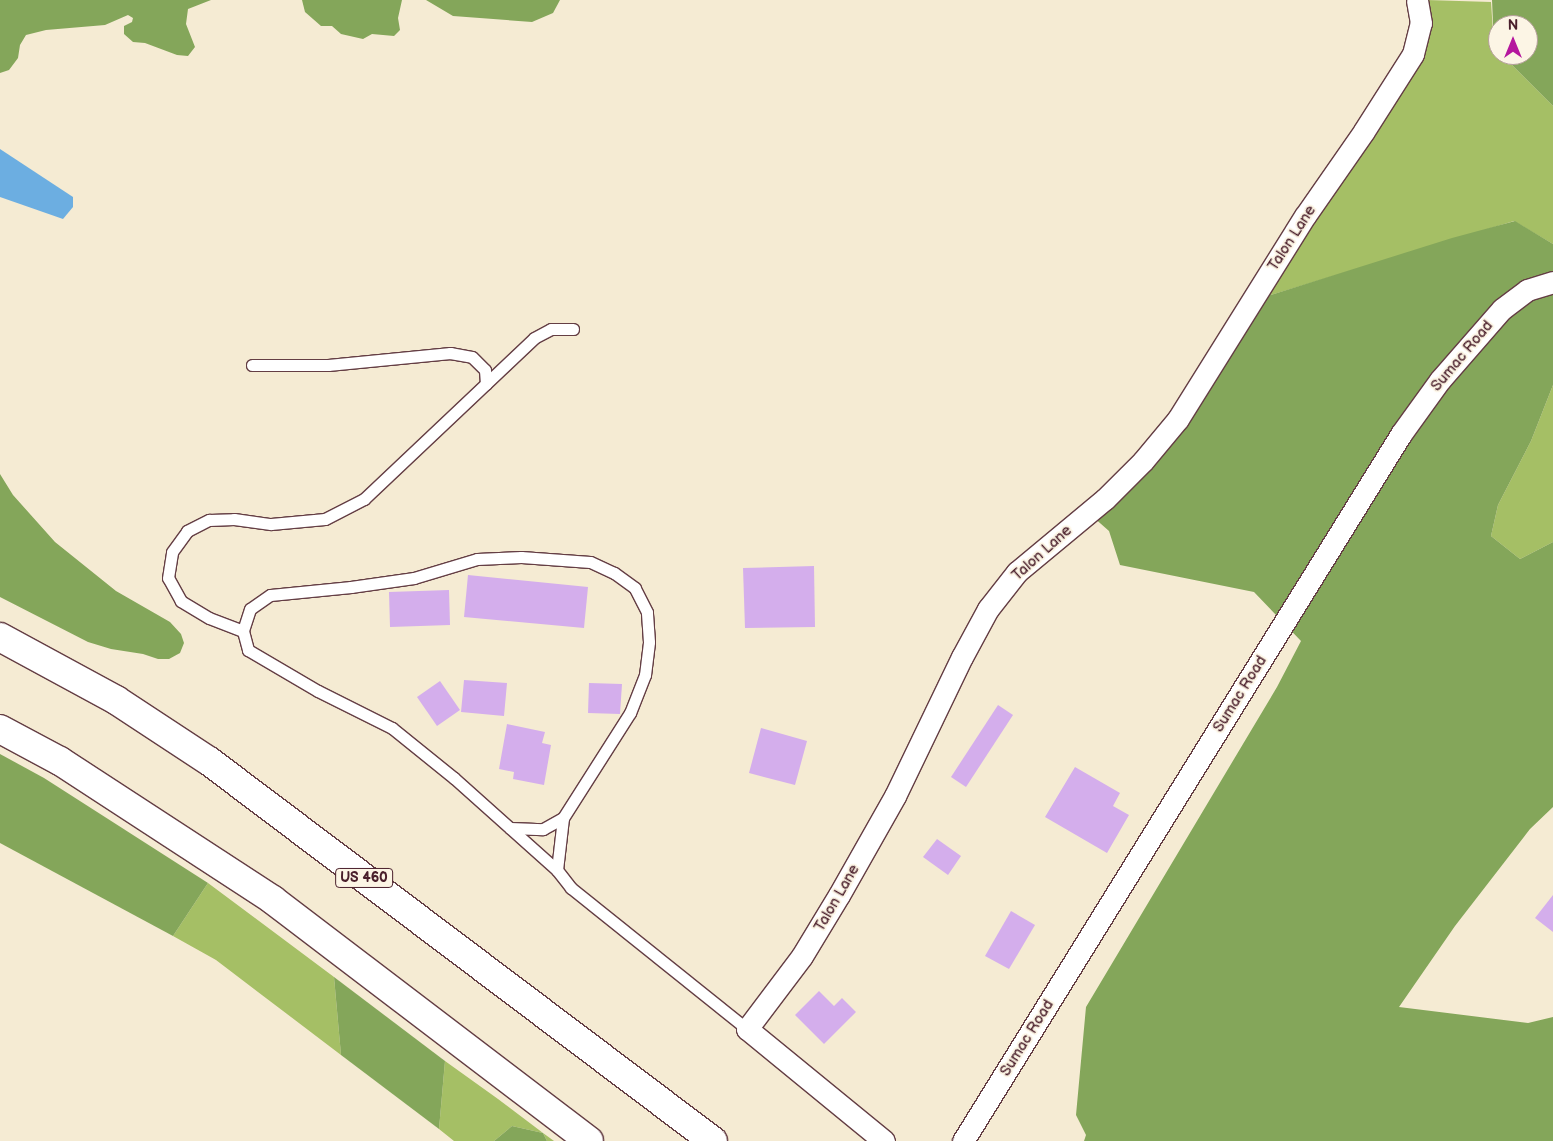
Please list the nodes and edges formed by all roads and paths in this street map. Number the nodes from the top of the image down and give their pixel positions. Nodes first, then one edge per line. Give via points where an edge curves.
1 (1417, 0) edge
2 (1553, 282) edge
3 (573, 329) dead end
4 (252, 365) dead end
5 (486, 384) junction
6 (243, 631) junction
7 (0, 637) edge
8 (0, 729) edge
9 (563, 818) junction
10 (510, 828) junction
11 (557, 870) junction
12 (747, 1028) junction
13 (589, 1141) edge
14 (713, 1141) edge
15 (884, 1141) edge
16 (963, 1141) edge

1 - 12 street, Talon Lane via 1422,23 1413,54 1305,216 1178,419 1105,499 1017,572 988,609 895,796 839,895 802,956
2 - 16 street, Sumac Road via 1527,290 1502,308 1440,380 1401,434
3 - 5 lane via 551,329 534,338
4 - 5 lane via 328,365 450,352 472,358 484,370
5 - 6 lane via 364,498 324,519 271,524 234,519 210,520 187,531 172,552 168,578 181,601 209,618
6 - 9 lane via 250,609 270,595 414,578 477,559 521,557 590,562 614,573 635,588 647,612 649,642 645,676 630,713
6 - 10 lane via 248,650 318,691 392,728
7 - 14 highway, US 460 via 116,700 209,761
8 - 13 highway via 60,761 273,900
9 - 10 lane via 543,829
9 - 11 lane
10 - 11 lane
11 - 12 lane via 571,888
12 - 15 street

